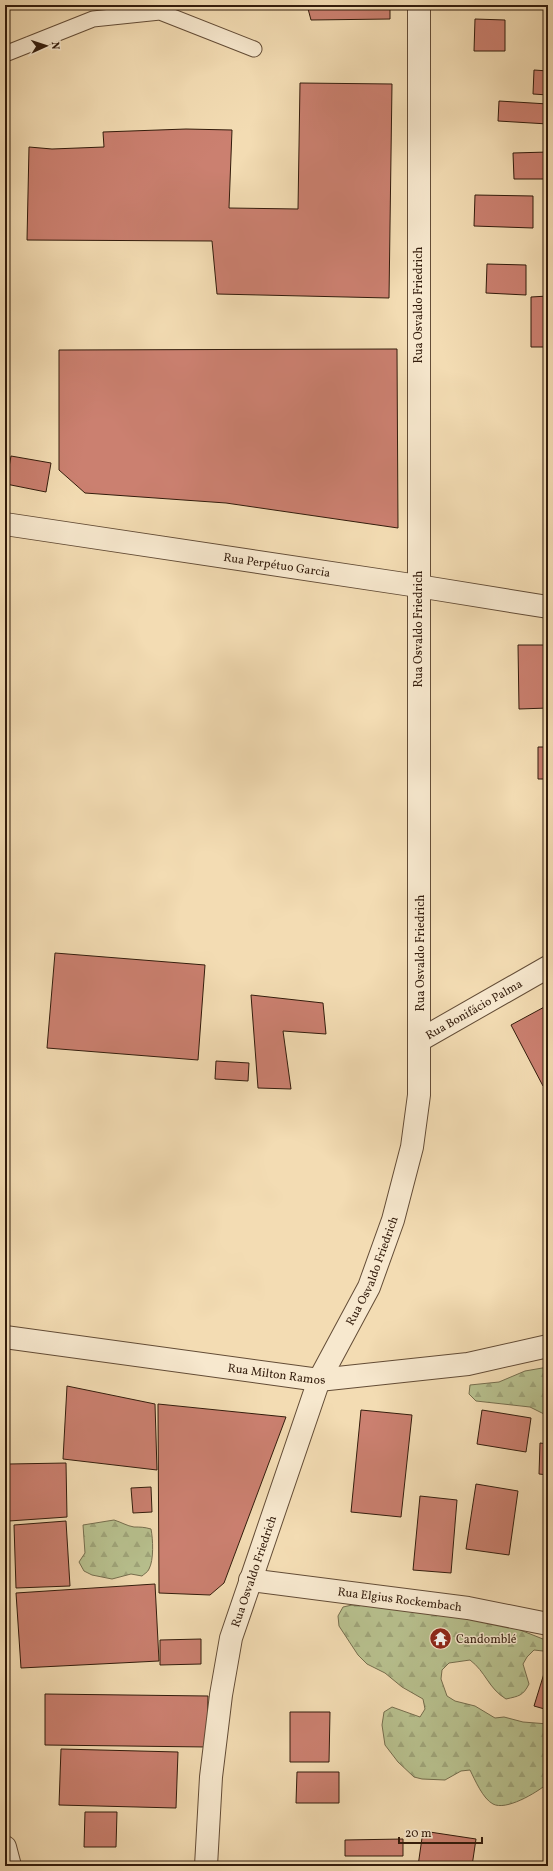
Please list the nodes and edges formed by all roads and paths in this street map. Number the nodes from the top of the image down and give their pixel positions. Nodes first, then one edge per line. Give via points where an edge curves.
1 (419, 5) edge
2 (254, 49) dead end
3 (5, 54) edge
4 (5, 524) edge
5 (418, 586) junction
6 (548, 606) edge
7 (548, 967) edge
8 (420, 1040) junction
9 (5, 1336) edge
10 (548, 1346) edge
11 (319, 1380) junction
12 (250, 1580) junction
13 (548, 1624) edge
14 (5, 1847) edge
15 (10, 1866) edge
16 (206, 1866) edge

1 - 5 street, Rua Osvaldo Friedrich
2 - 3 lane via 160,12 93,19
4 - 5 street, Rua Perpétuo Garcia
5 - 6 street, Rua Perpétuo Garcia
5 - 8 street, Rua Osvaldo Friedrich
7 - 8 street, Rua Bonifácio Palma
8 - 11 street, Rua Osvaldo Friedrich via 420,1095 412,1147 393,1220 369,1287
9 - 11 street, Rua Milton Ramos
10 - 11 street, Rua Milton Ramos via 468,1364
11 - 12 street, Rua Osvaldo Friedrich
12 - 13 street, Rua Elgius Rockembach via 468,1608
12 - 16 street, Rua Osvaldo Friedrich via 231,1638 221,1695 211,1777
14 - 15 street

